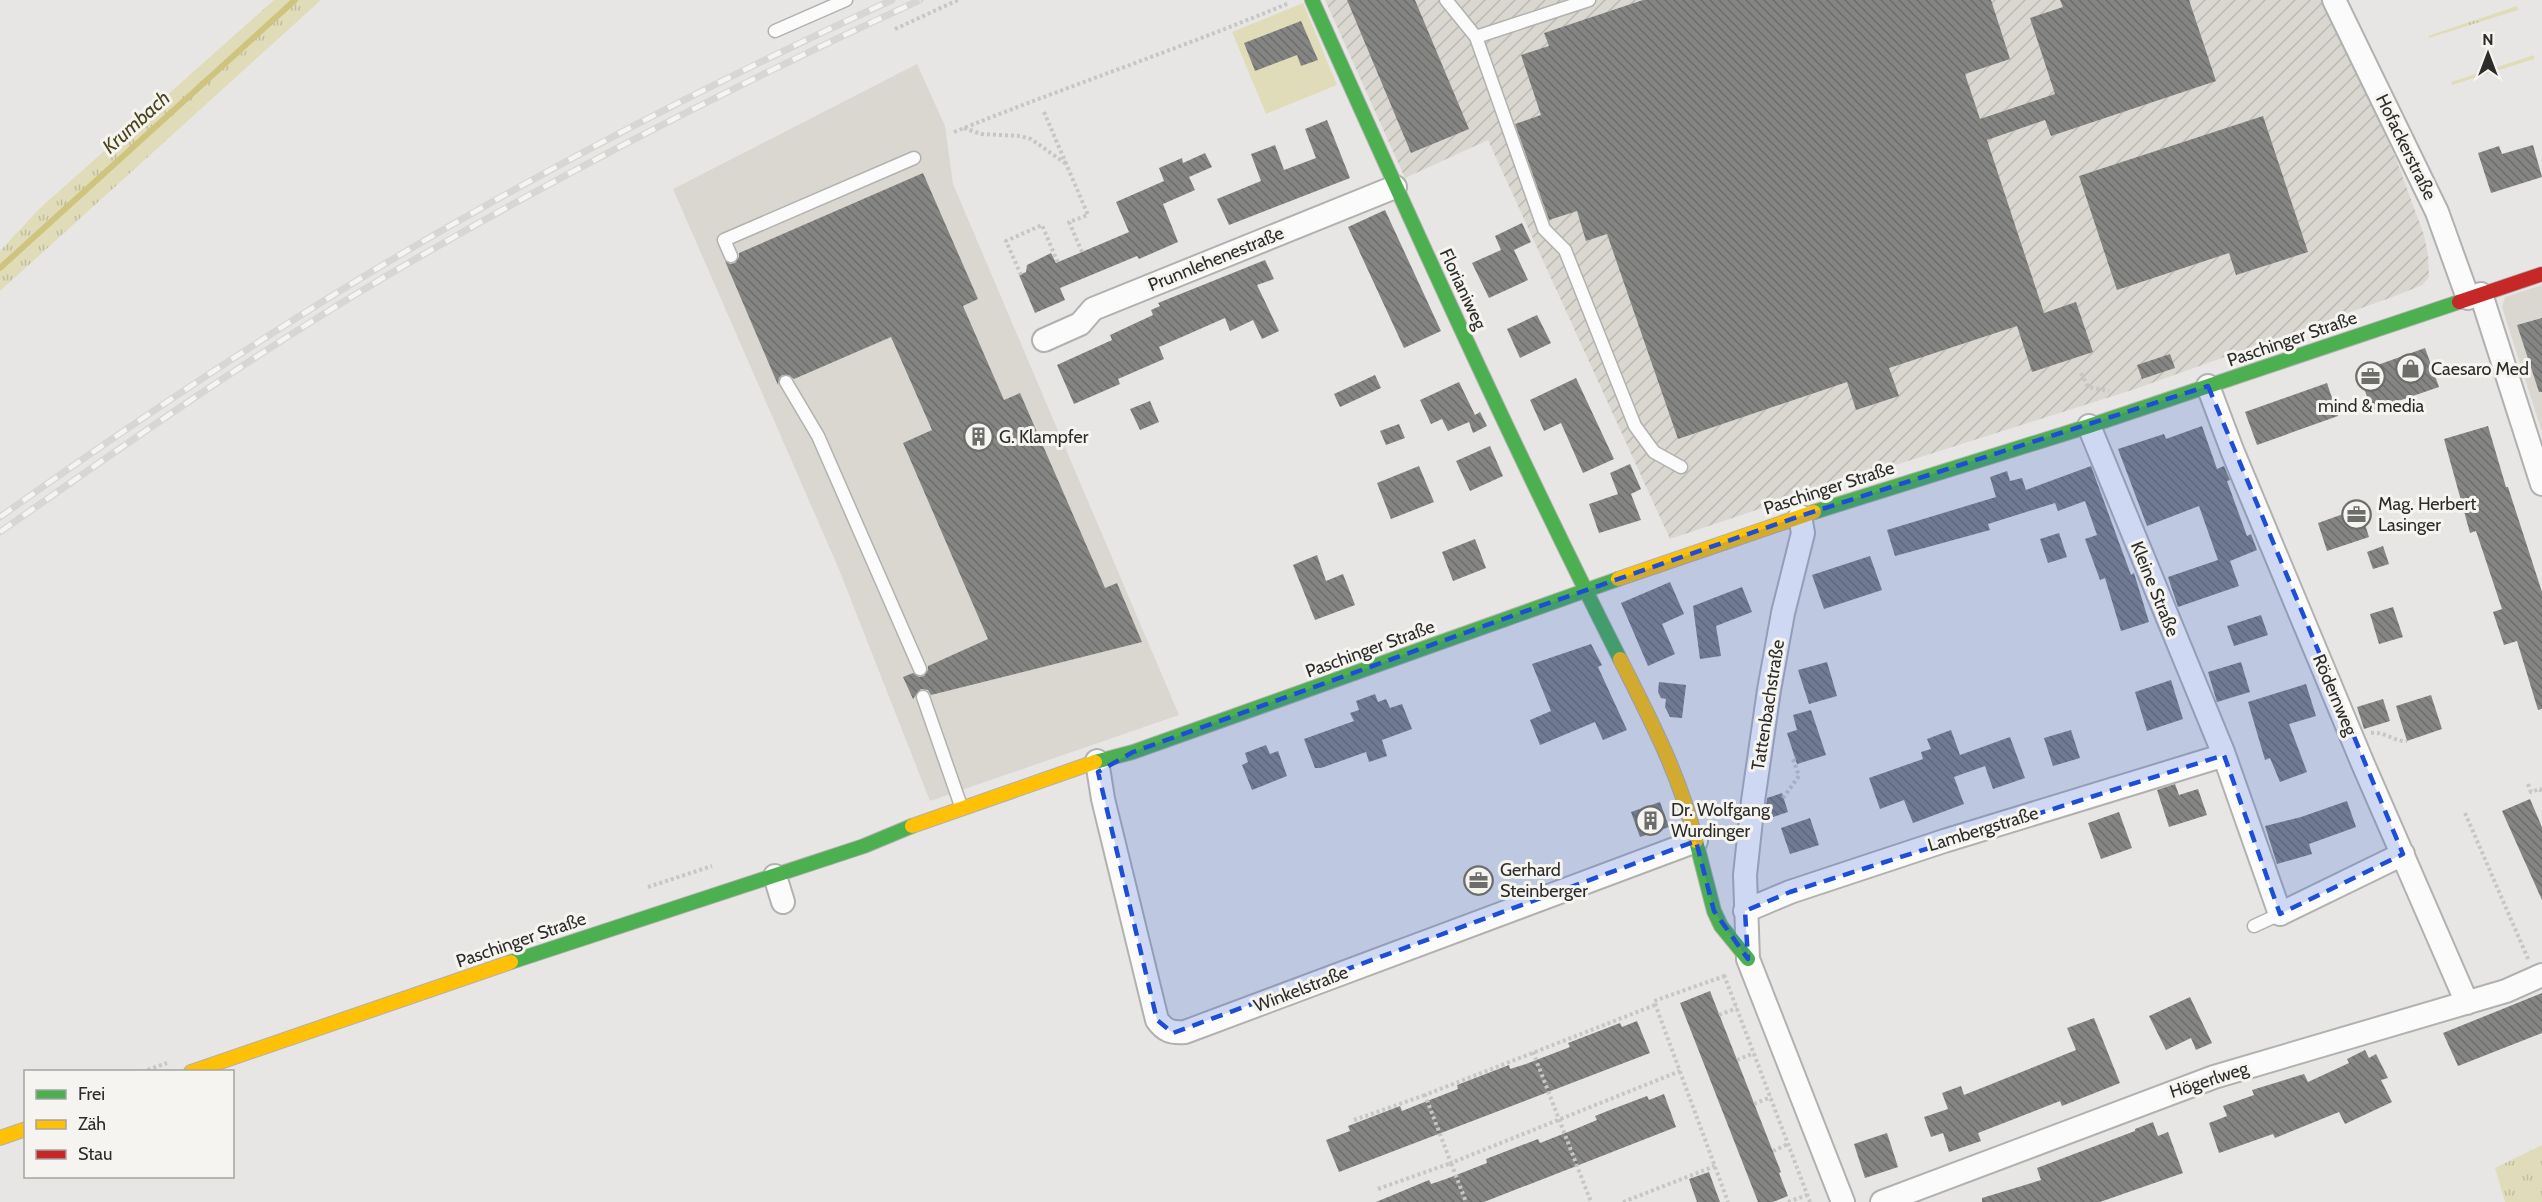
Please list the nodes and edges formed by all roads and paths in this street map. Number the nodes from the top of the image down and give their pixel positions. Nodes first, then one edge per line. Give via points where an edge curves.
1 (846, 0) edge
2 (958, 0) edge
3 (1295, 0) edge
4 (1312, 0) edge
5 (1446, 0) edge
6 (1589, 0) edge
7 (2334, 0) edge
8 (895, 29) dead end
9 (775, 31) dead end
10 (1476, 37) junction
11 (1044, 112) dead end
12 (964, 128) junction
13 (954, 132) dead end
14 (914, 158) dead end
15 (1065, 163) junction
16 (1395, 187) junction
17 (1082, 252) dead end
18 (731, 256) dead end
19 (1058, 263) dead end
20 (1021, 274) dead end
21 (2542, 274) edge
22 (2475, 296) junction
23 (1044, 340) dead end
24 (786, 382) dead end
25 (2208, 386) junction
26 (2088, 426) junction
27 (1681, 467) dead end
28 (2542, 484) edge
29 (1800, 516) junction
30 (1585, 590) junction
31 (920, 669) dead end
32 (922, 697) dead end
33 (2353, 739) junction
34 (2407, 741) dead end
35 (2223, 752) junction
36 (1796, 758) dead end
37 (1097, 767) junction
38 (2528, 784) dead end
39 (1072, 785) dead end
40 (2541, 790) edge
41 (1783, 798) dead end
42 (962, 808) junction
43 (2464, 813) dead end
44 (963, 823) joint
45 (1696, 841) junction
46 (864, 846) junction
47 (2403, 854) junction
48 (776, 876) junction
49 (783, 902) dead end
50 (1745, 911) junction
51 (2280, 914) junction
52 (2254, 926) dead end
53 (1748, 959) junction
54 (1722, 968) dead end
55 (1725, 976) junction
56 (2539, 976) edge
57 (2467, 1002) junction
58 (1655, 1005) junction
59 (1737, 1008) junction
60 (1719, 1015) dead end
61 (1533, 1052) junction
62 (1754, 1053) junction
63 (1737, 1060) dead end
64 (193, 1070) edge
65 (1680, 1071) junction
66 (1425, 1095) junction
67 (1771, 1097) junction
68 (1754, 1104) dead end
69 (1354, 1120) dead end
70 (1559, 1120) junction
71 (24, 1130) edge
72 (0, 1138) edge
73 (1788, 1144) junction
74 (1773, 1151) dead end
75 (1451, 1163) junction
76 (1715, 1166) junction
77 (1378, 1189) dead end
78 (1807, 1195) junction
79 (1466, 1202) edge
80 (1591, 1202) edge
81 (1623, 1202) edge
82 (1728, 1202) edge
83 (1788, 1202) edge
84 (1810, 1202) edge
85 (1843, 1202) edge
86 (1882, 1202) edge

1 - 9 lane
2 - 8 path
3 - 12 path
4 - 16 street, Florianiweg
5 - 10 lane
6 - 10 lane
7 - 22 street, Hofackerstraße
10 - 27 lane via 1544,229 1564,250 1635,426 1654,452
11 - 15 path
12 - 13 path
12 - 15 path via 981,134 1031,139
14 - 18 lane via 724,240
15 - 17 path via 1088,215 1069,222
16 - 23 street, Prunnlehenestraße via 1093,309 1080,324
16 - 30 street, Florianiweg
19 - 20 path via 1041,225 1006,241
21 - 22 street, Paschinger Straße
22 - 25 street, Paschinger Straße
22 - 28 street, Hofackerstraße
24 - 31 lane via 818,436
25 - 26 street, Paschinger Straße
25 - 33 street, Rödernweg
26 - 29 street, Paschinger Straße
26 - 35 street, Kleine Straße
29 - 30 street, Paschinger Straße
29 - 50 street, Tattenbachstraße via 1803,533 1760,744 1745,874
30 - 37 street, Paschinger Straße
30 - 45 street via 1667,752
32 - 42 lane
33 - 34 path via 2380,732
33 - 47 street, Rödernweg
35 - 50 street, Lambergstraße via 2215,758 1944,841
35 - 51 street, Kleine Straße
36 - 41 path via 1793,759 1799,776
37 - 39 street, Paschinger Straße
37 - 42 street, Paschinger Straße
37 - 45 street, Winkelstraße via 1157,1020 1173,1033 1185,1032
38 - 40 path via 2531,792
42 - 44 lane
42 - 46 street, Paschinger Straße
43 - 56 path via 2506,916
44 - 46 street, Paschinger Straße
45 - 53 street via 1714,911
46 - 48 street, Paschinger Straße
47 - 51 street
47 - 57 street, Rödernweg
48 - 49 street
48 - 64 street, Paschinger Straße via 544,950
50 - 53 street, Tattenbachstraße
51 - 52 lane
53 - 85 street, Tattenbachstraße
54 - 55 path
55 - 58 path via 1654,1000
55 - 59 path
56 - 57 street, Högerlweg
57 - 86 street, Högerlweg via 2214,1077
58 - 61 path
58 - 65 path
59 - 60 path
59 - 62 path
61 - 66 path
61 - 70 path
62 - 63 path
62 - 67 path
65 - 70 path
65 - 76 path
66 - 69 path
66 - 75 path
67 - 68 path
67 - 73 path
70 - 75 path
70 - 80 path
71 - 72 street
73 - 74 path
73 - 78 path
75 - 77 path
75 - 79 path
76 - 81 path
76 - 82 path
78 - 83 path
78 - 84 path

